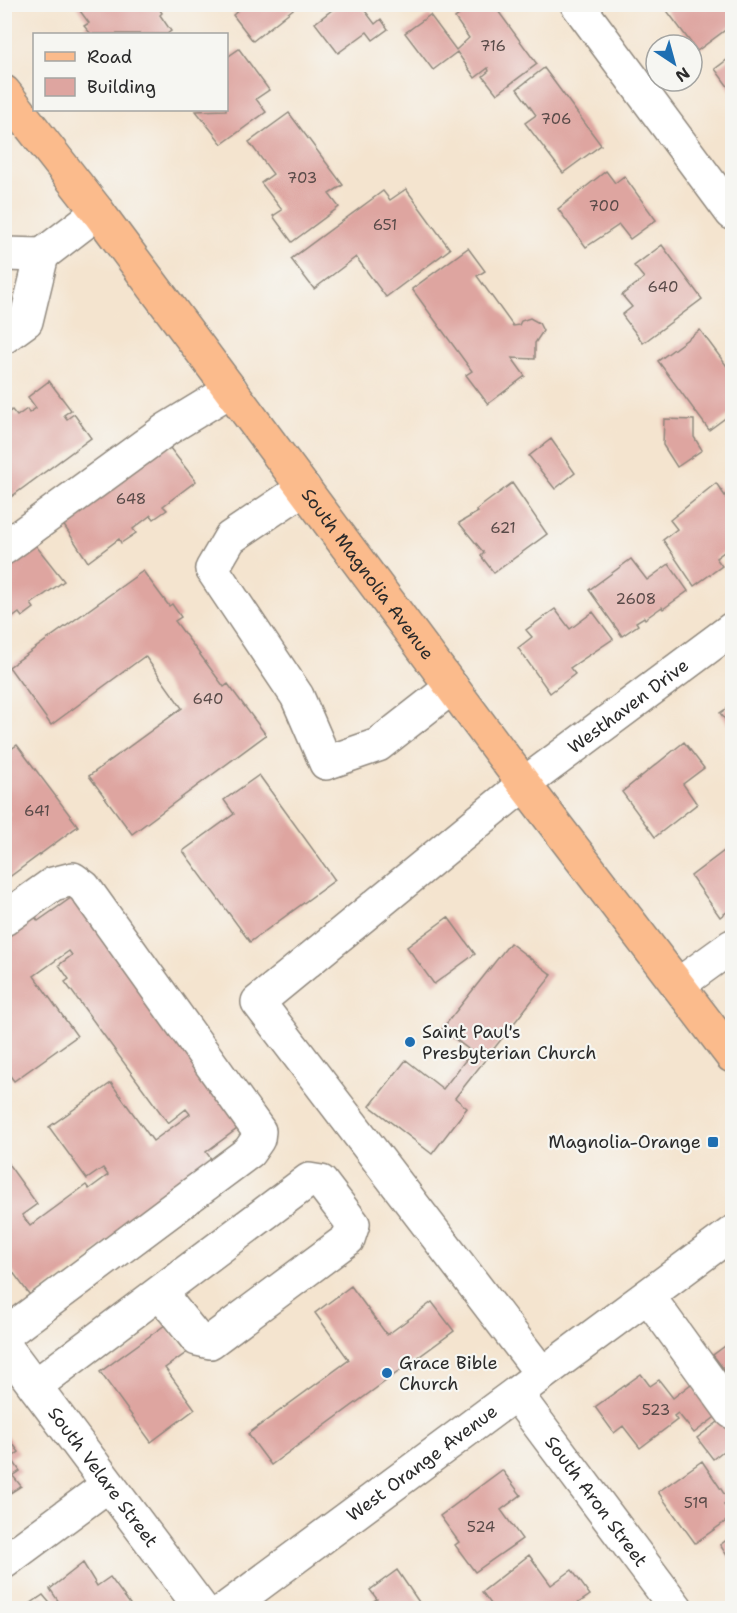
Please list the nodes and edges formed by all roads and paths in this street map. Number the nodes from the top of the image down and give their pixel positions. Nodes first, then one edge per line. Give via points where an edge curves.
1 (577, 4) edge
2 (4, 92) edge
3 (98, 212) junction
4 (732, 213) edge
5 (4, 254) edge
6 (42, 255) junction
7 (4, 337) edge
8 (231, 390) junction
9 (304, 488) junction
10 (4, 548) edge
11 (732, 629) edge
12 (452, 687) junction
13 (524, 784) junction
14 (4, 919) edge
15 (732, 946) edge
16 (732, 972) edge
17 (684, 992) junction
18 (732, 1056) edge
19 (732, 1233) edge
20 (160, 1293) junction
21 (648, 1296) junction
22 (4, 1335) edge
23 (5, 1346) edge
24 (542, 1374) junction
25 (35, 1386) junction
26 (516, 1394) junction
27 (732, 1412) edge
28 (108, 1485) junction
29 (4, 1562) edge
30 (201, 1608) edge
31 (227, 1608) edge
32 (676, 1608) edge

1 - 4 street
2 - 3 main road, South Magnolia Avenue
3 - 6 street
3 - 8 main road, South Magnolia Avenue
5 - 6 street
6 - 7 street via 26,321
8 - 9 main road, South Magnolia Avenue
8 - 10 street via 166,429
9 - 12 main road, South Magnolia Avenue
9 - 12 street via 230,538 212,569 297,696 326,763 378,745
11 - 13 street, Westhaven Drive
12 - 13 main road, South Magnolia Avenue
13 - 17 main road, South Magnolia Avenue
13 - 24 street, Westhaven Drive via 258,1002
14 - 22 street via 53,884 73,879 84,887 259,1131 249,1152
15 - 17 street
16 - 17 street
17 - 18 main road, South Magnolia Avenue
19 - 21 street, West Orange Avenue
20 - 20 street via 196,1339 210,1342 348,1239 353,1224 321,1182 309,1180
20 - 25 street
21 - 24 street, West Orange Avenue
21 - 27 street
23 - 25 street, South Velare Street
24 - 26 street, West Orange Avenue
25 - 28 street, South Velare Street
26 - 31 street, West Orange Avenue
26 - 32 street, South Aron Street
28 - 29 street
28 - 30 street, South Velare Street

